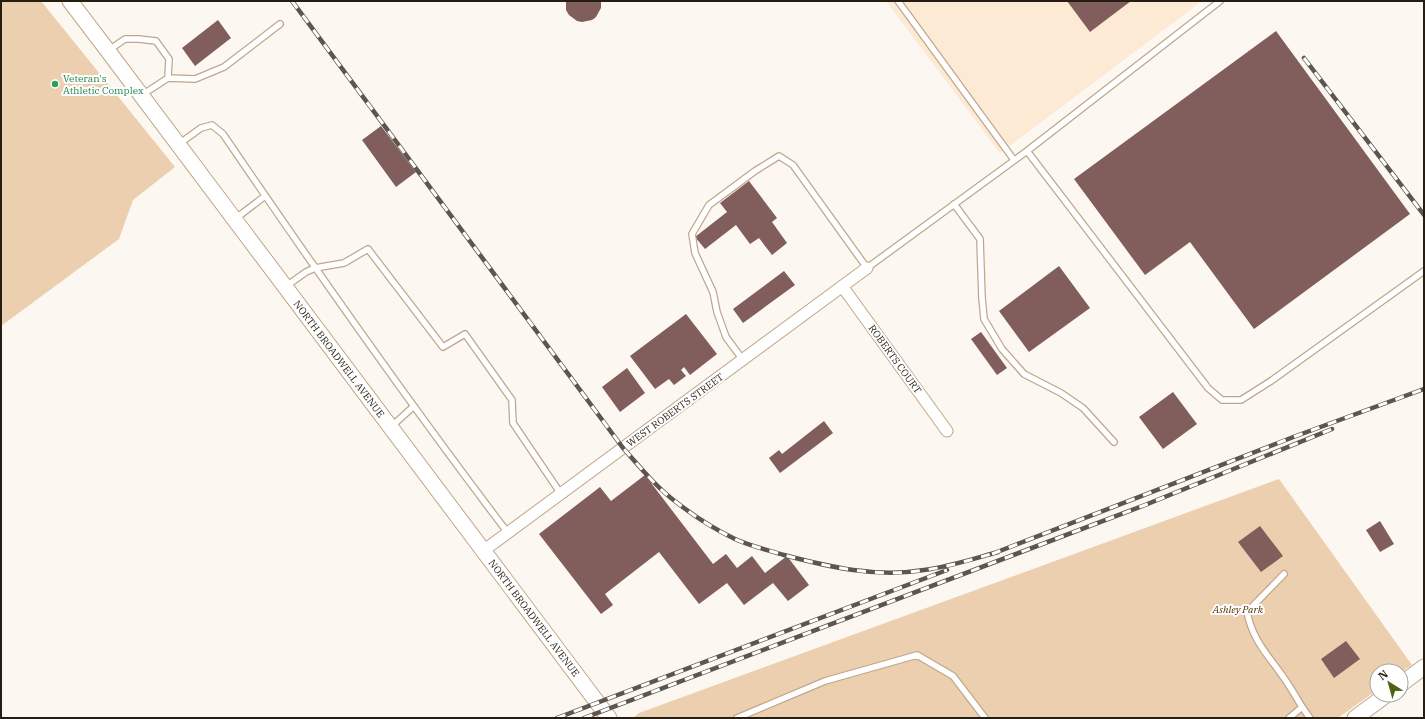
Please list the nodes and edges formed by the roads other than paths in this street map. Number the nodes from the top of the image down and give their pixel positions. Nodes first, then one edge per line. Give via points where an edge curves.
1 (70, 1) edge
2 (898, 1) edge
3 (1220, 1) edge
4 (280, 24) dead end
5 (108, 51) junction
6 (168, 78) junction
7 (141, 95) junction
8 (179, 144) junction
9 (1027, 151) junction
10 (1014, 160) junction
11 (266, 196) junction
12 (954, 204) junction
13 (234, 219) junction
14 (315, 268) junction
15 (867, 268) junction
16 (1424, 270) edge
17 (842, 286) junction
18 (285, 287) junction
19 (743, 360) junction
20 (414, 406) junction
21 (390, 428) junction
22 (947, 431) dead end
23 (1114, 442) dead end
24 (561, 494) junction
25 (508, 533) junction
26 (483, 551) junction
27 (1284, 574) dead end
28 (1419, 671) edge
29 (1409, 678) edge
30 (1375, 703) edge
31 (1301, 708) junction
32 (608, 718) edge
33 (737, 718) edge
34 (985, 718) edge
35 (1289, 718) edge
36 (1310, 718) edge
37 (1355, 718) edge

1 - 5 main road, NORTH BROADWELL AVENUE
2 - 10 lane
3 - 9 lane
4 - 6 lane via 224,67 195,79
5 - 6 lane via 125,39 156,41 169,59
5 - 7 main road, NORTH BROADWELL AVENUE
6 - 7 lane
7 - 8 main road, NORTH BROADWELL AVENUE
8 - 11 lane via 201,128 212,125 223,134
8 - 13 main road, NORTH BROADWELL AVENUE
9 - 10 lane
9 - 16 lane via 1208,388 1222,400 1241,400 1272,381
10 - 12 lane
11 - 13 lane
11 - 14 lane
12 - 15 lane
12 - 23 lane via 980,239 984,319 1002,349 1024,374 1061,393 1083,408
13 - 18 main road, NORTH BROADWELL AVENUE
14 - 18 lane
14 - 20 lane
14 - 24 lane via 344,263 368,249 443,347 465,334 512,400 513,423
15 - 17 street, WEST ROBERTS STREET
15 - 19 lane via 793,165 778,156 755,171 709,206 692,234 695,253 713,292 726,337
17 - 19 street, WEST ROBERTS STREET
17 - 22 street, ROBERTS COURT
18 - 21 main road, NORTH BROADWELL AVENUE
19 - 24 street, WEST ROBERTS STREET
20 - 21 lane
20 - 25 lane
21 - 26 main road, NORTH BROADWELL AVENUE
24 - 25 street, WEST ROBERTS STREET
25 - 26 street, WEST ROBERTS STREET
26 - 32 main road, NORTH BROADWELL AVENUE
27 - 31 lane via 1246,612 1250,626 1264,652 1288,684
28 - 29 main road
30 - 37 main road
31 - 35 lane
31 - 36 lane
33 - 34 lane via 825,681 917,656 952,676

